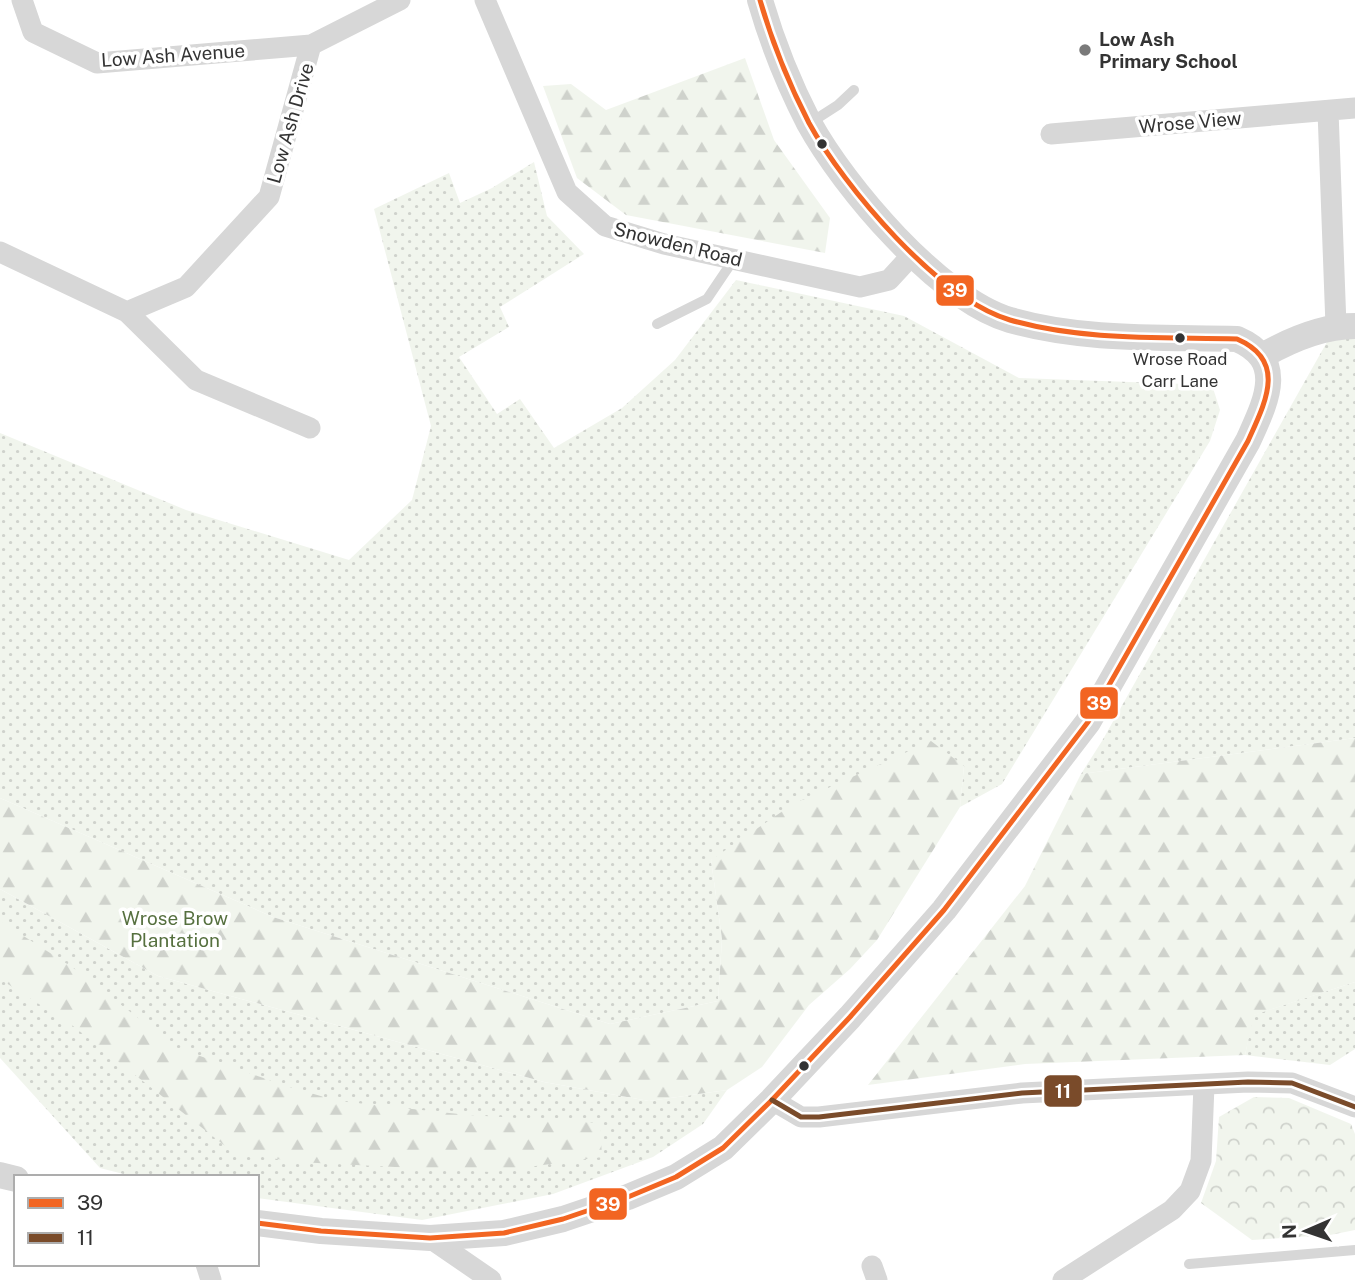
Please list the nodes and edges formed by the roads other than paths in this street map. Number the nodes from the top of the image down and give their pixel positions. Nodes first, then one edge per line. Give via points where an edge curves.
1 (22, 0) edge
2 (400, 0) edge
3 (485, 0) edge
4 (760, 0) edge
5 (311, 45) junction
6 (854, 90) dead end
7 (1355, 108) edge
8 (1328, 110) junction
9 (810, 123) junction
10 (1051, 134) dead end
11 (0, 252) edge
12 (912, 255) junction
13 (734, 259) junction
14 (127, 312) junction
15 (657, 324) dead end
16 (1345, 326) edge
17 (1262, 356) junction
18 (310, 428) dead end
19 (1204, 1085) junction
20 (772, 1100) junction
21 (1355, 1107) edge
22 (259, 1223) edge
23 (430, 1238) junction
24 (1355, 1251) edge
25 (1189, 1264) dead end
26 (491, 1280) edge
27 (1063, 1280) edge

1 - 5 street, Low Ash Avenue via 33,32 97,63
2 - 5 street, Low Ash Drive
3 - 13 street, Snowden Road via 568,192 605,226
4 - 9 street via 770,36
5 - 14 street, Low Ash Drive via 269,197 186,287
6 - 9 lane
7 - 8 street, Wrose View
8 - 10 street, Wrose View
8 - 16 street
9 - 12 street via 843,177
11 - 14 street
12 - 13 street, Snowden Road via 889,280 860,287
12 - 17 street via 961,297 1007,319 1048,329 1120,336 1237,339
13 - 15 lane via 707,299
14 - 18 street via 196,380
16 - 17 street via 1282,344
17 - 20 street via 1268,375 1266,398 1248,441 1087,722 944,909
19 - 20 street via 1023,1093 819,1117 801,1117
19 - 21 street via 1292,1083
19 - 27 street via 1201,1161 1190,1191 1172,1210
20 - 23 street via 723,1148 676,1177 628,1197 504,1233
22 - 23 street
23 - 26 street
24 - 25 lane

